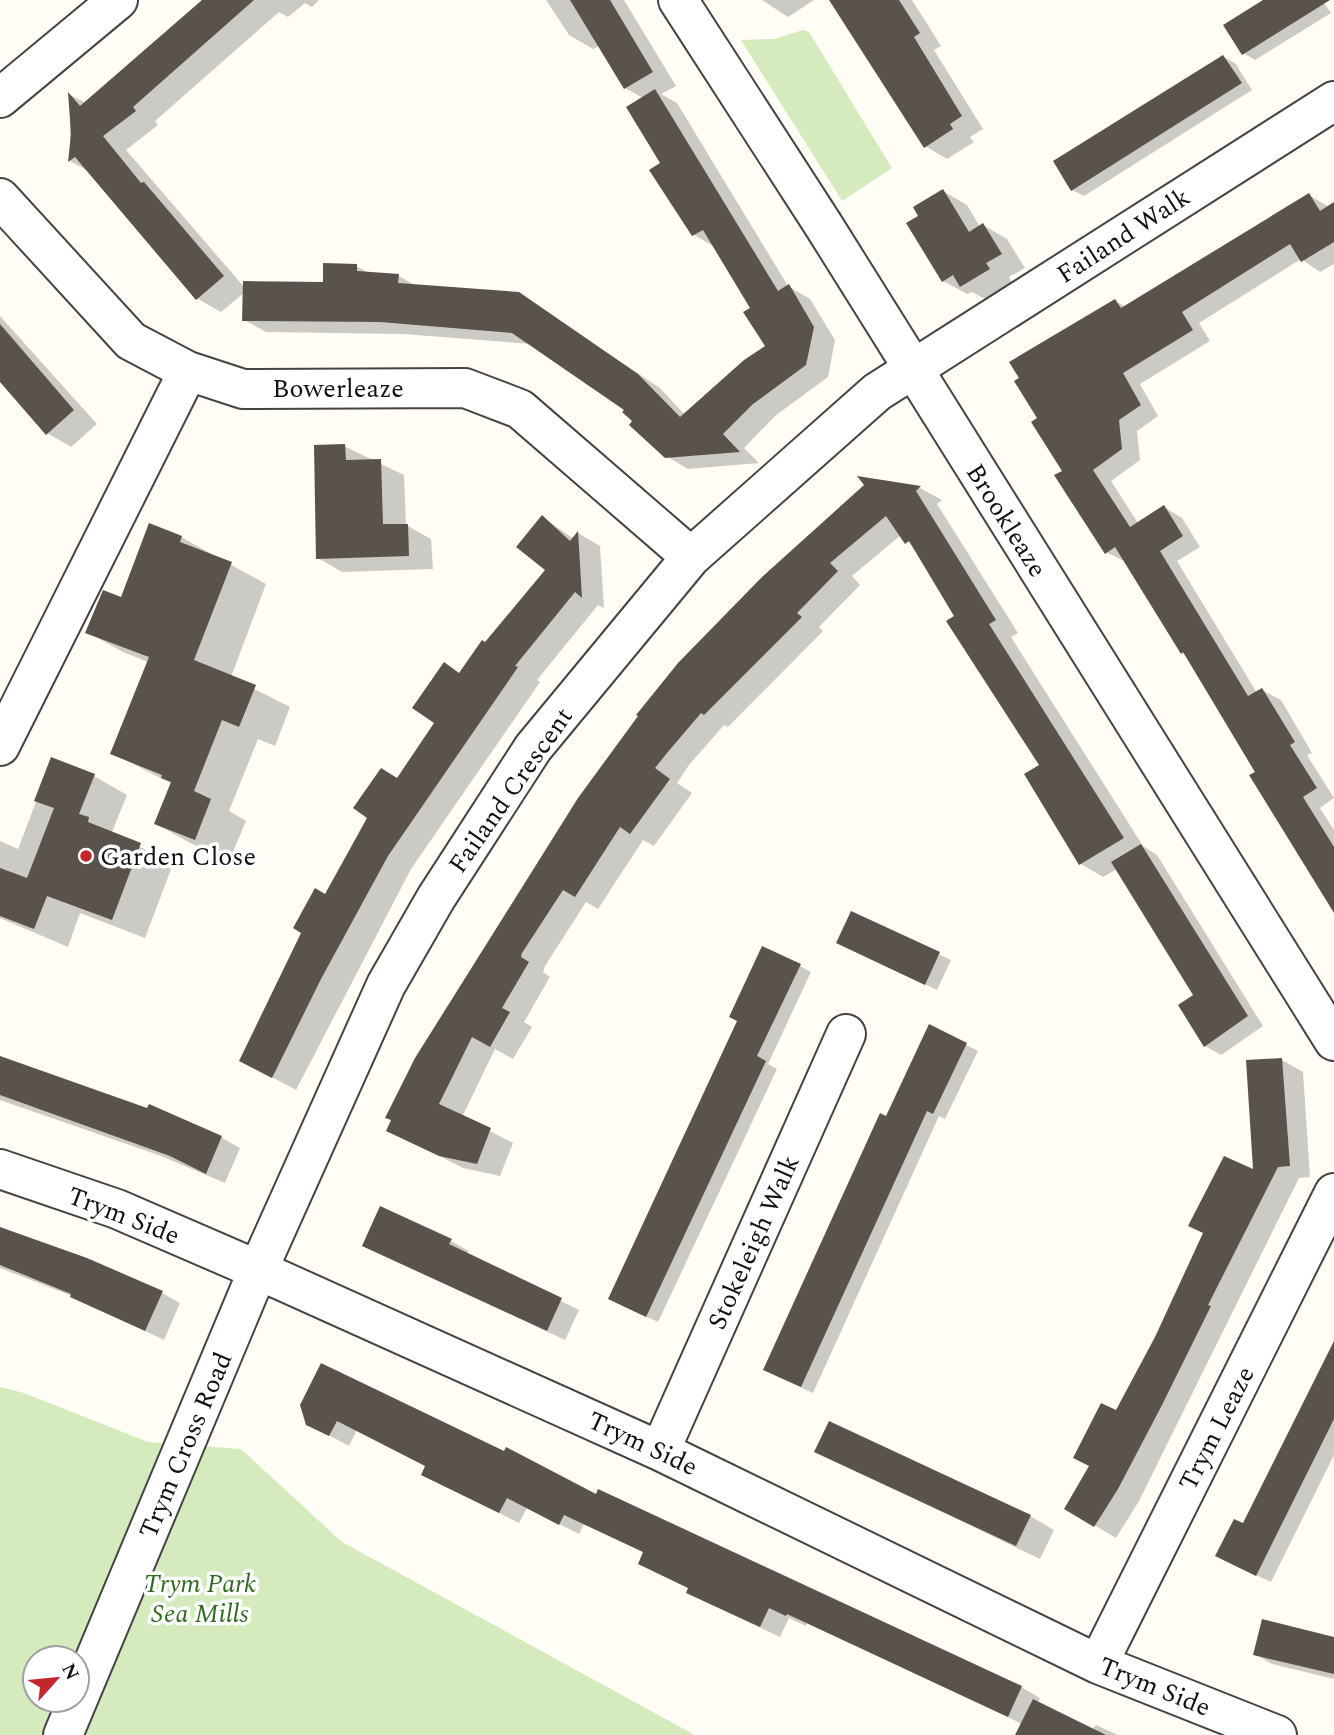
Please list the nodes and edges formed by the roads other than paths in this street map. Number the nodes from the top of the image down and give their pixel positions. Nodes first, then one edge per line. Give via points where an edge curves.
1 (118, 0) edge
2 (678, 0) edge
3 (0, 98) edge
4 (1334, 101) edge
5 (0, 198) edge
6 (912, 370) junction
7 (188, 371) junction
8 (691, 557) junction
9 (0, 746) edge
10 (846, 1034) dead end
11 (1334, 1041) edge
12 (0, 1169) edge
13 (1334, 1193) edge
14 (258, 1270) junction
15 (660, 1451) junction
16 (1098, 1664) junction
17 (63, 1735) edge
18 (1278, 1735) edge

1 - 3 street
2 - 6 street, Brookleaze
4 - 6 street, Failand Walk
5 - 7 street, Bowerleaze via 131,341
6 - 8 street, Failand Crescent via 877,392
6 - 11 street, Brookleaze
7 - 8 street, Bowerleaze via 243,389 465,388 520,408
7 - 9 street
8 - 14 street, Failand Crescent via 533,748 436,898 386,985
10 - 15 street, Stokeleigh Walk
12 - 14 street, Trym Side via 117,1209
13 - 16 street, Trym Leaze
14 - 15 street, Trym Side
14 - 17 street, Trym Cross Road
15 - 16 street, Trym Side
16 - 18 street, Trym Side

